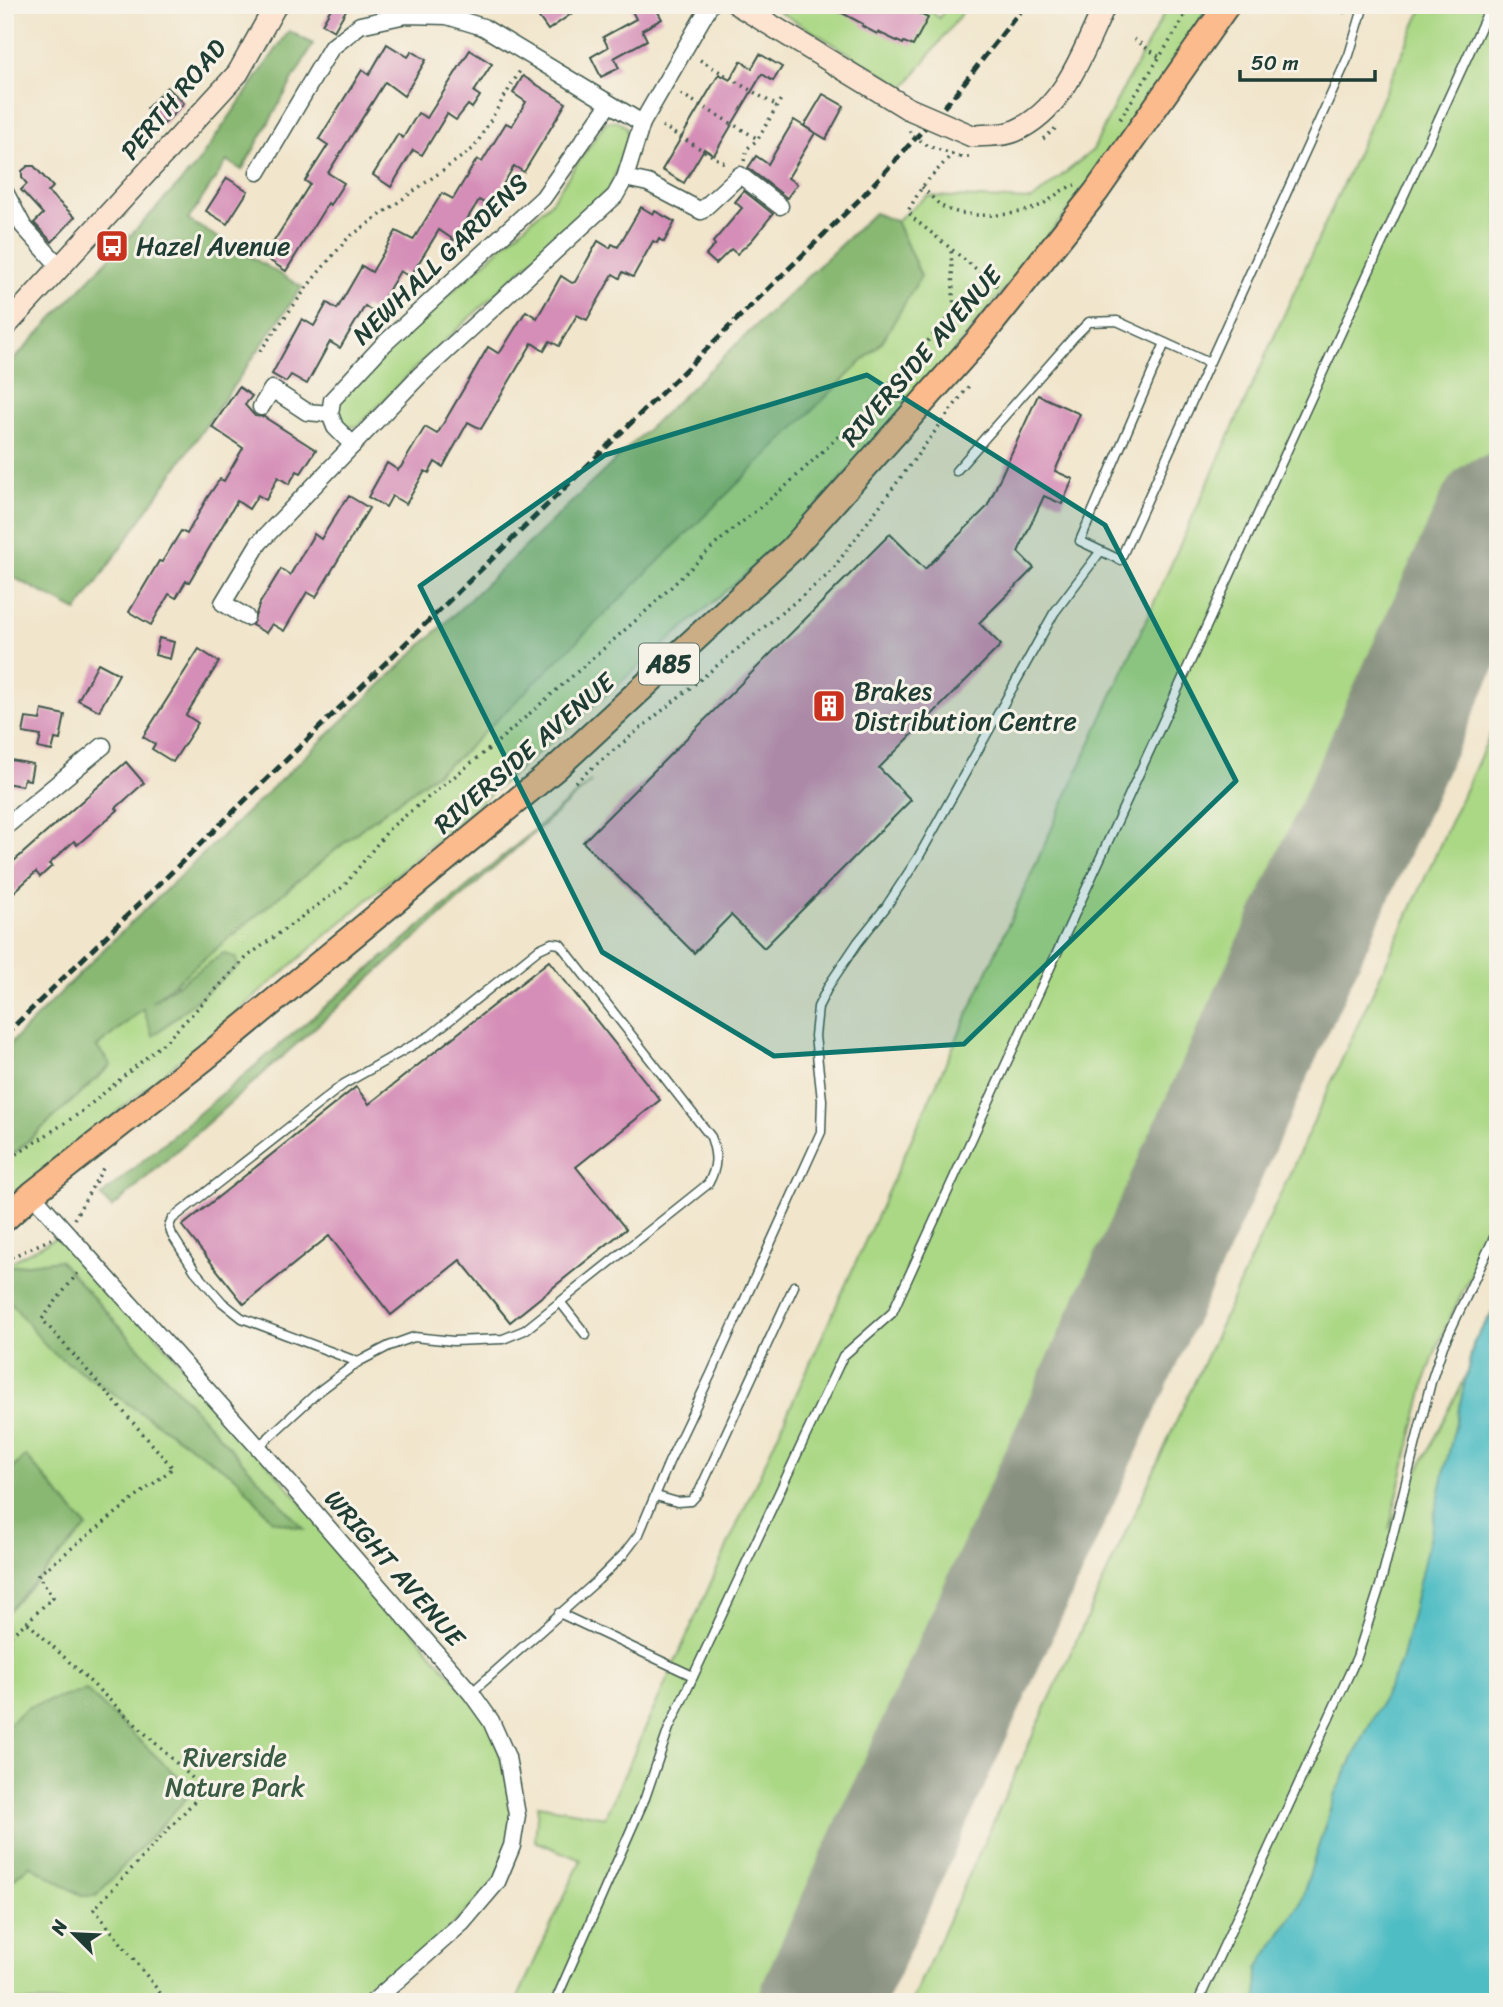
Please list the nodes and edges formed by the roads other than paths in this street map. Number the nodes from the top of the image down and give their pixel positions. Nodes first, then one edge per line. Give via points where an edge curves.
1 (276, 5) edge
2 (709, 5) edge
3 (738, 5) edge
4 (1105, 5) edge
5 (1227, 5) edge
6 (1364, 5) edge
7 (1491, 5) edge
8 (609, 104) junction
9 (642, 123) junction
10 (258, 172) dead end
11 (625, 178) junction
12 (5, 191) edge
13 (780, 206) dead end
14 (61, 268) junction
15 (12, 320) edge
16 (1165, 342) junction
17 (1209, 363) junction
18 (261, 407) dead end
19 (330, 414) junction
20 (353, 445) junction
21 (956, 471) dead end
22 (1100, 552) junction
23 (246, 617) dead end
24 (103, 746) dead end
25 (5, 826) edge
26 (32, 1194) junction
27 (5, 1219) edge
28 (1498, 1229) edge
29 (794, 1286) dead end
30 (561, 1303) junction
31 (586, 1335) dead end
32 (358, 1362) junction
33 (258, 1447) junction
34 (656, 1496) junction
35 (559, 1613) junction
36 (693, 1676) junction
37 (471, 1693) junction
38 (373, 2002) edge
39 (555, 2002) edge
40 (1198, 2002) edge

1 - 14 street, PERTH ROAD via 238,73
2 - 9 street
3 - 4 street, bridge via 907,108 972,136 1014,132 1044,113 1068,82
5 - 26 main road, RIVERSIDE AVENUE / A85 via 1096,192 1012,298 792,549 555,769 205,1058
6 - 17 lane via 1349,55
7 - 36 lane via 892,1313 843,1356
8 - 9 street
8 - 10 street via 483,27 447,16 406,15 359,25 331,48
8 - 19 street, NEWHALL GARDENS via 543,198 384,344 332,400
9 - 11 street
11 - 13 street via 648,183 701,211 740,175
11 - 20 street via 615,196 419,376
12 - 14 street via 23,226
14 - 15 street, PERTH ROAD
16 - 17 lane
16 - 21 lane via 1117,321 1090,322
16 - 22 lane via 1080,541
17 - 22 lane via 1120,561
18 - 19 street via 272,389 307,412
19 - 20 street via 335,427
20 - 23 street via 259,543 223,603
22 - 34 lane via 1054,613 918,858 818,1007 815,1036 821,1132
24 - 25 street
26 - 27 main road, RIVERSIDE AVENUE / A85
26 - 33 street, WRIGHT AVENUE
28 - 40 lane via 1431,1382 1380,1586 1357,1657
29 - 34 lane via 699,1492 691,1502
30 - 31 lane
30 - 32 lane via 525,1330 503,1339 414,1337
30 - 32 lane via 708,1184 716,1170 716,1154 712,1136 696,1115 560,944 552,943 431,1035 344,1084 172,1219 172,1235 195,1271 242,1318
32 - 33 lane
33 - 37 street, WRIGHT AVENUE
34 - 35 lane via 639,1534 623,1555
35 - 36 lane
35 - 37 lane
36 - 39 lane
37 - 38 street, WRIGHT AVENUE via 491,1721 507,1757 517,1815 512,1846 497,1882 462,1923

